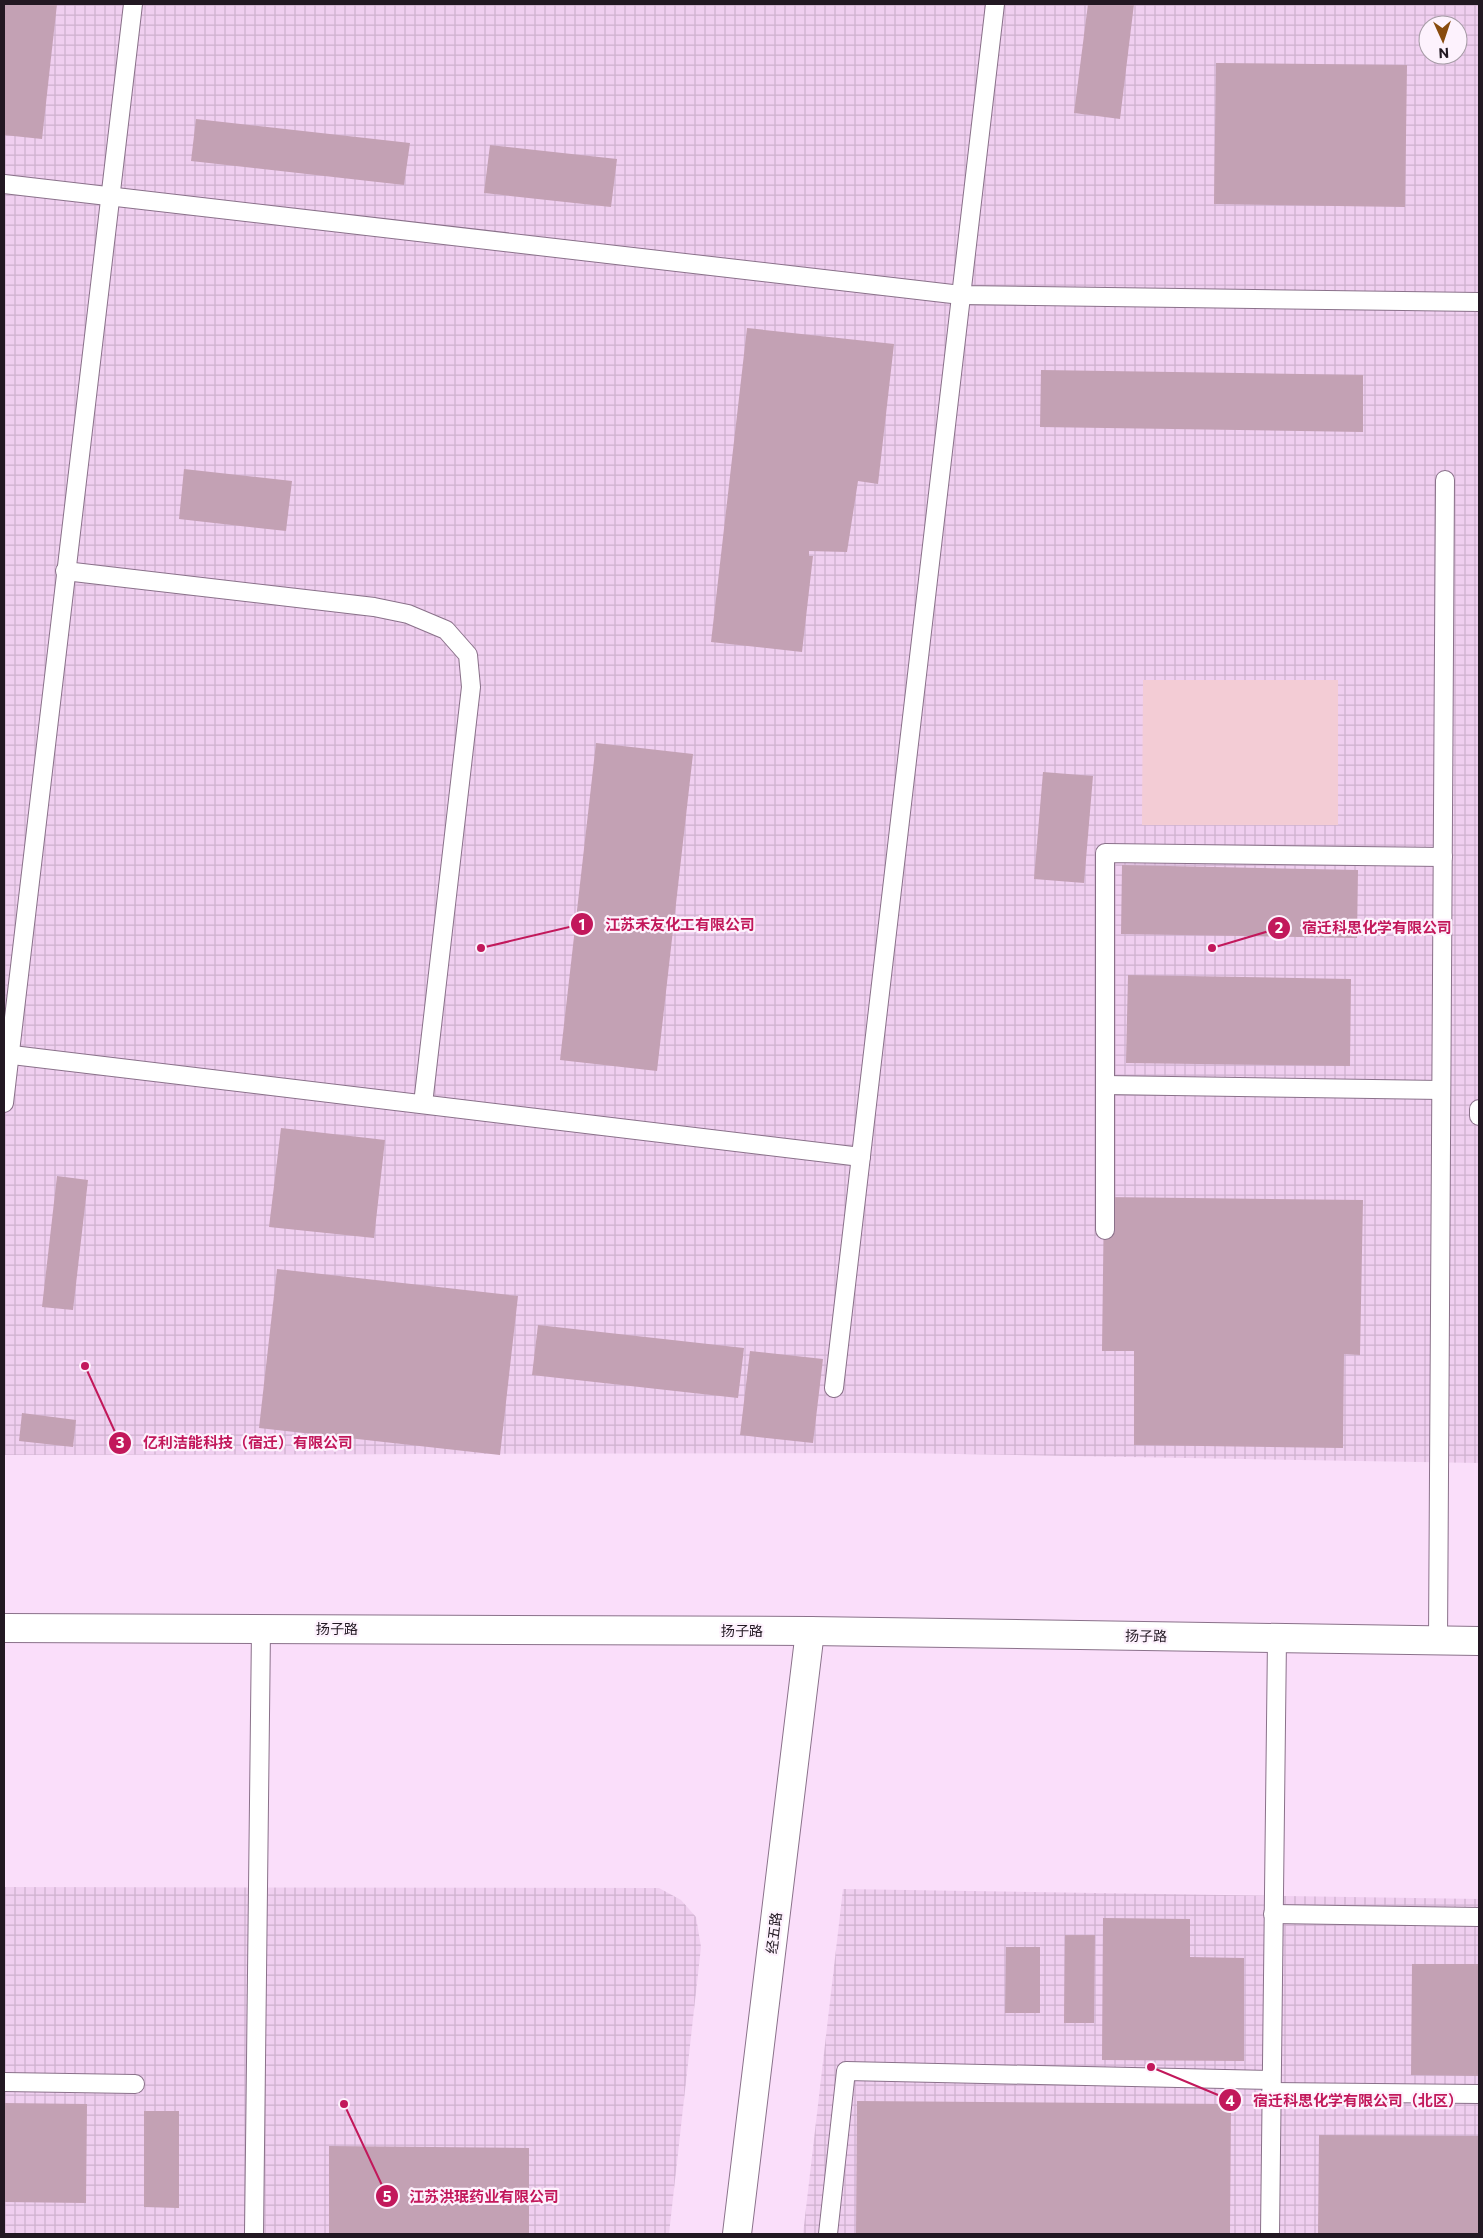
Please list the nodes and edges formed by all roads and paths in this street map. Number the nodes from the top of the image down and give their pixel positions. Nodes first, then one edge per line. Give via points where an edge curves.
1 (133, 4) edge
2 (991, 4) edge
3 (4, 184) edge
4 (110, 196) junction
5 (961, 295) junction
6 (1479, 302) edge
7 (1445, 480) dead end
8 (65, 571) junction
9 (1443, 857) junction
10 (6, 1054) edge
11 (1105, 1085) junction
12 (1441, 1090) junction
13 (4, 1103) edge
14 (423, 1104) junction
15 (1479, 1109) edge
16 (1479, 1116) edge
17 (861, 1157) junction
18 (1105, 1230) dead end
19 (834, 1388) dead end
20 (4, 1628) edge
21 (261, 1629) junction
22 (810, 1631) junction
23 (1277, 1638) junction
24 (1438, 1640) junction
25 (1479, 1641) edge
26 (1273, 1914) junction
27 (1479, 1917) edge
28 (4, 2082) edge
29 (135, 2084) dead end
30 (1271, 2086) junction
31 (1479, 2094) edge
32 (254, 2234) edge
33 (737, 2234) edge
34 (828, 2234) edge
35 (1270, 2234) edge

1 - 4 lane
2 - 5 lane
3 - 4 lane
4 - 5 lane
4 - 8 lane
5 - 6 lane
5 - 17 lane
7 - 9 lane
8 - 10 lane
8 - 14 lane via 408,614 446,630 468,655 472,687
9 - 11 lane via 1105,853
9 - 12 lane
10 - 13 lane
10 - 14 lane
11 - 12 lane
11 - 18 lane
12 - 24 lane
14 - 17 lane
15 - 16 lane
17 - 19 lane
20 - 21 street, 扬子路
21 - 22 street, 扬子路
21 - 32 lane
22 - 23 street, 扬子路
22 - 33 street, 经五路
23 - 24 street, 扬子路
23 - 26 lane
24 - 25 street, 扬子路
26 - 27 lane
26 - 30 lane
28 - 29 lane
30 - 31 lane
30 - 34 lane via 846,2071
30 - 35 lane

